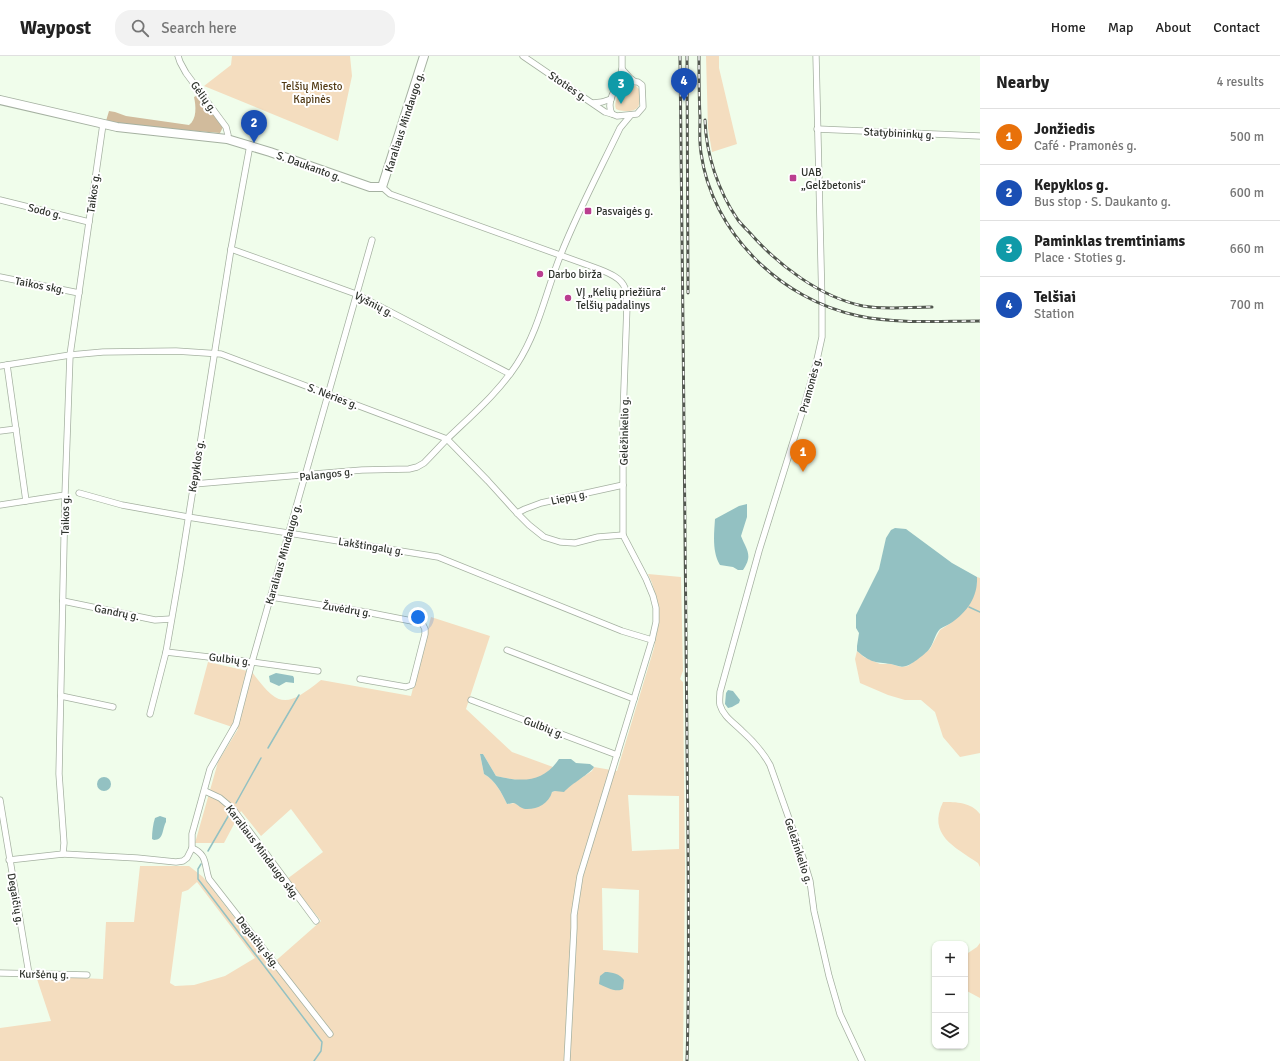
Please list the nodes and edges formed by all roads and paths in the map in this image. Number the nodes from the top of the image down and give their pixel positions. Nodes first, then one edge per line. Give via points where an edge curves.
1 (178, 56) edge
2 (424, 56) edge
3 (523, 56) edge
4 (622, 56) edge
5 (816, 56) edge
6 (622, 69) junction
7 (634, 81) junction
8 (620, 84) junction
9 (610, 99) junction
10 (0, 100) edge
11 (593, 103) junction
12 (614, 114) junction
13 (630, 116) junction
14 (103, 124) junction
15 (620, 128) junction
16 (817, 129) junction
17 (980, 136) edge
18 (227, 139) junction
19 (250, 145) junction
20 (382, 187) junction
21 (0, 200) edge
22 (89, 222) junction
23 (372, 240) dead end
24 (231, 249) junction
25 (561, 255) junction
26 (0, 277) edge
27 (79, 293) junction
28 (356, 294) junction
29 (215, 354) junction
30 (70, 355) junction
31 (7, 365) junction
32 (0, 366) edge
33 (510, 374) junction
34 (328, 394) junction
35 (16, 429) junction
36 (0, 431) edge
37 (447, 439) junction
38 (305, 476) junction
39 (194, 484) junction
40 (623, 485) junction
41 (80, 493) dead end
42 (65, 495) junction
43 (26, 501) junction
44 (0, 505) edge
45 (517, 514) junction
46 (188, 518) junction
47 (289, 533) junction
48 (623, 535) junction
49 (271, 597) junction
50 (63, 601) junction
51 (171, 619) junction
52 (652, 640) junction
53 (506, 650) dead end
54 (166, 652) junction
55 (252, 662) junction
56 (318, 671) dead end
57 (360, 679) dead end
58 (61, 696) junction
59 (634, 699) junction
60 (471, 700) dead end
61 (719, 704) joint
62 (113, 707) dead end
63 (150, 714) dead end
64 (617, 755) junction
65 (204, 791) junction
66 (0, 800) edge
67 (192, 848) junction
68 (63, 854) junction
69 (9, 860) junction
70 (316, 921) dead end
71 (0, 973) edge
72 (29, 974) junction
73 (87, 975) dead end
74 (330, 1034) dead end
75 (567, 1061) edge
76 (862, 1061) edge

1 - 18 street, Gėlių g. via 186,73 226,128
2 - 20 main road, Karaliaus Mindaugo g.
3 - 11 street, Stoties g.
4 - 6 street
5 - 16 street, Pramonės g.
6 - 7 street
6 - 8 street
7 - 8 street via 623,81
7 - 13 street via 642,85 643,107 637,114
8 - 9 street
9 - 11 street, Stoties g.
9 - 12 street via 610,109
10 - 14 main road, S. Daukanto g.
11 - 12 street, Stoties g.
12 - 13 street
12 - 15 street
13 - 15 street
14 - 18 main road, S. Daukanto g.
14 - 22 street, Taikos g.
15 - 25 street
16 - 17 street, Statybininkų g.
16 - 61 street, Pramonės g. via 822,337 804,407 720,692
18 - 19 main road, S. Daukanto g.
19 - 20 main road, S. Daukanto g. via 370,187
19 - 24 street, Kepyklos g.
20 - 25 street, S. Daukanto g. via 390,194
21 - 22 street, Sodo g.
22 - 27 street, Taikos g.
23 - 28 street, Karaliaus Mindaugo g.
24 - 28 street, Vyšnių g.
24 - 29 street, Kepyklos g.
25 - 33 street via 533,336
25 - 40 street, Geležinkelio g. via 609,274 621,282 624,288 627,305
26 - 27 street, Taikos skg.
27 - 30 street, Taikos g.
28 - 33 street, Vyšnių g.
28 - 34 street, Karaliaus Mindaugo g.
29 - 30 street, S. Nėries g. via 176,351
29 - 34 street, S. Nėries g. via 230,357
29 - 39 street, Kepyklos g.
30 - 31 street, S. Nėries g.
30 - 42 street, Taikos g.
31 - 32 street, S. Nėries g.
31 - 35 street
33 - 37 street via 486,403
34 - 37 street, S. Nėries g.
34 - 38 street, Karaliaus Mindaugo g.
35 - 36 street
35 - 43 street
37 - 38 street, Palangos g. via 424,463 413,468
37 - 45 street, S. Nėries g.
38 - 39 street, Palangos g.
38 - 47 street, Karaliaus Mindaugo g.
39 - 46 street, Kepyklos g.
40 - 45 street, Liepų g. via 541,503
40 - 48 street, Geležinkelio g.
41 - 46 street, Lakštingalų g.
42 - 43 street
42 - 50 street, Taikos g.
43 - 44 street
45 - 48 street, S. Nėries g. via 544,537 560,542 575,543 598,537
46 - 47 street, Lakštingalų g.
46 - 51 street, Kepyklos g.
47 - 49 street, Karaliaus Mindaugo g.
47 - 52 street, Lakštingalų g. via 438,557 622,631
48 - 52 street, Geležinkelio g. via 653,596 656,622
49 - 55 street, Karaliaus Mindaugo g.
49 - 57 street, Žuvėdrų g. via 422,623 425,634 412,685 406,687
50 - 51 street, Gandrų g. via 155,620
50 - 58 street, Taikos g.
51 - 54 street, Kepyklos g.
52 - 59 street, Geležinkelio g.
53 - 59 street
54 - 55 street, Gulbių g.
54 - 63 street, Kepyklos g.
55 - 56 street, Gulbių g.
55 - 65 street, Karaliaus Mindaugo g. via 236,724 210,769
58 - 62 street
58 - 68 street, Taikos g. via 59,774
59 - 64 street, Geležinkelio g.
60 - 64 street, Gulbių g.
61 - 76 street, Geležinkelio g. via 729,720 759,748 770,765 810,881 814,911 840,1014
64 - 75 street, Geležinkelio g. via 579,881 574,915
65 - 67 street, Karaliaus Mindaugo g. via 192,834
65 - 70 street, Karaliaus Mindaugo skg. via 220,798 232,809
66 - 69 street, Degaičių g.
67 - 68 street via 183,861
67 - 74 street, Degaičių skg. via 205,859 209,879
68 - 69 street
69 - 72 street, Degaičių g.
71 - 72 street, Kuršėnų g.
72 - 73 street, Kuršėnų g.

